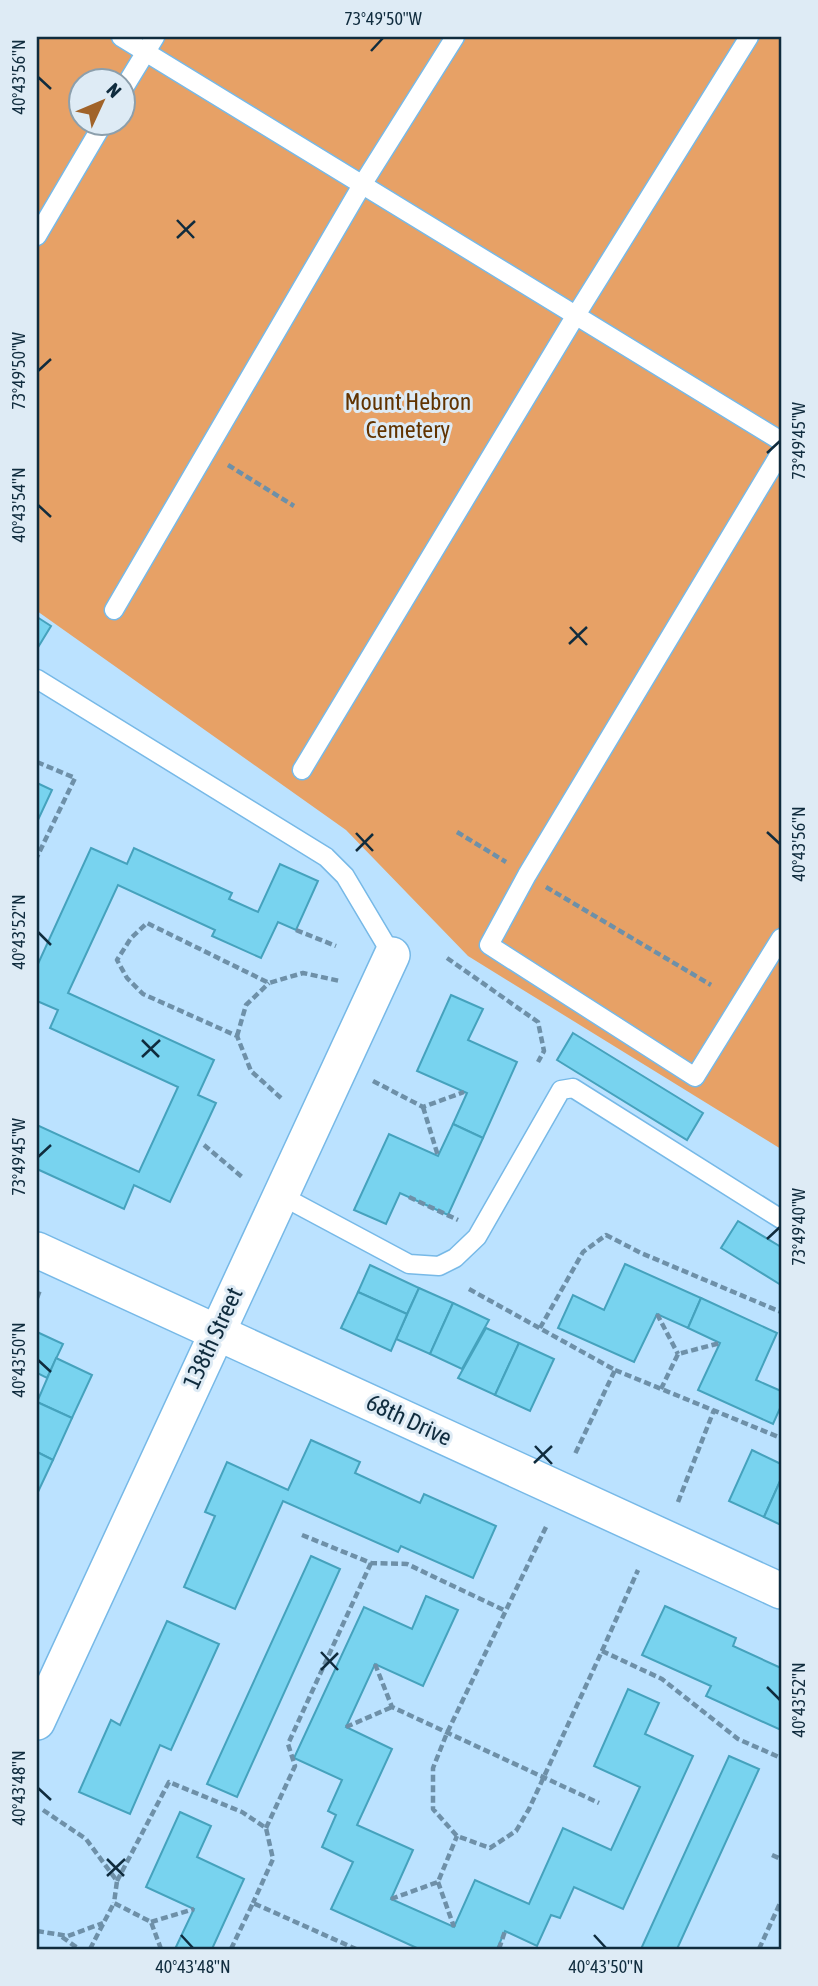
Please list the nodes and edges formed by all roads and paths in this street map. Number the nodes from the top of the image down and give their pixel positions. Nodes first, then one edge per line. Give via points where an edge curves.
1 (121, 37) edge
2 (455, 37) edge
3 (749, 37) edge
4 (151, 44) edge
5 (136, 68) edge
6 (96, 136) edge
7 (362, 185) junction
8 (37, 236) edge
9 (576, 315) junction
10 (781, 441) edge
11 (206, 452) junction
12 (781, 452) edge
13 (294, 506) dead end
14 (114, 610) dead end
15 (37, 679) edge
16 (37, 762) edge
17 (302, 770) dead end
18 (457, 832) dead end
19 (37, 857) edge
20 (527, 875) junction
21 (296, 930) dead end
22 (781, 938) edge
23 (336, 946) dead end
24 (392, 955) joint
25 (447, 958) dead end
26 (340, 981) dead end
27 (269, 983) junction
28 (711, 985) dead end
29 (237, 1036) junction
30 (538, 1062) dead end
31 (373, 1082) dead end
32 (464, 1092) dead end
33 (282, 1098) dead end
34 (423, 1107) junction
35 (204, 1146) dead end
36 (438, 1156) dead end
37 (242, 1177) dead end
38 (280, 1195) junction
39 (409, 1198) dead end
40 (781, 1219) edge
41 (459, 1226) dead end
42 (37, 1250) edge
43 (469, 1289) dead end
44 (40, 1290) dead end
45 (37, 1298) edge
46 (781, 1312) edge
47 (657, 1314) dead end
48 (540, 1328) junction
49 (216, 1332) junction
50 (720, 1343) dead end
51 (678, 1354) junction
52 (615, 1370) junction
53 (661, 1389) junction
54 (714, 1410) junction
55 (781, 1438) edge
56 (575, 1454) dead end
57 (678, 1502) dead end
58 (546, 1527) dead end
59 (302, 1535) dead end
60 (372, 1563) junction
61 (638, 1570) dead end
62 (781, 1591) edge
63 (506, 1611) junction
64 (602, 1651) junction
65 (375, 1664) dead end
66 (392, 1707) junction
67 (37, 1722) edge
68 (346, 1727) dead end
69 (447, 1733) junction
70 (781, 1759) edge
71 (545, 1778) junction
72 (599, 1803) dead end
73 (43, 1810) dead end
74 (266, 1828) junction
75 (457, 1836) junction
76 (772, 1856) dead end
77 (781, 1860) edge
78 (117, 1881) junction
79 (438, 1882) junction
80 (391, 1899) dead end
81 (781, 1901) edge
82 (253, 1902) junction
83 (114, 1903) junction
84 (194, 1909) dead end
85 (104, 1922) junction
86 (151, 1922) junction
87 (454, 1927) dead end
88 (37, 1931) edge
89 (505, 1931) dead end
90 (59, 1935) junction
91 (79, 1949) edge
92 (90, 1949) edge
93 (161, 1949) edge
94 (231, 1949) edge
95 (356, 1949) edge
96 (499, 1949) edge
97 (759, 1949) edge

1 - 4 lane
2 - 7 lane
3 - 9 lane
4 - 5 lane
4 - 7 lane
6 - 8 lane
7 - 9 lane
7 - 11 lane
9 - 10 lane
9 - 17 lane
11 - 13 path
11 - 14 lane
12 - 20 lane
15 - 24 lane via 326,857 345,876
16 - 19 path via 75,778
18 - 20 path
20 - 22 lane via 489,945 695,1077
20 - 28 path
21 - 23 path
24 - 38 street, 138th Street
25 - 30 path via 538,1023 544,1051
26 - 27 path via 303,973
27 - 29 path via 246,1005
27 - 29 path via 147,923 117,960 143,994
29 - 33 path via 251,1071
31 - 34 path
32 - 34 path
34 - 36 path
35 - 37 path
38 - 40 lane via 409,1264 439,1266 477,1237 561,1090 573,1087
38 - 49 street, 138th Street
39 - 41 path via 461,1222
42 - 49 street, 68th Drive
43 - 48 path
44 - 45 path
46 - 48 path via 606,1236 583,1252
47 - 51 path
48 - 52 path
49 - 62 street, 68th Drive
49 - 67 street, 138th Street
50 - 51 path
51 - 53 path
52 - 53 path
52 - 56 path
53 - 54 path
54 - 55 path
54 - 57 path
58 - 63 path
59 - 60 path
60 - 63 path via 407,1564
60 - 74 path via 288,1744 295,1766
61 - 64 path
63 - 69 path
64 - 70 path via 662,1679 738,1739
64 - 71 path
65 - 66 path
66 - 68 path
66 - 69 path
69 - 71 path
69 - 75 path via 433,1768 433,1809
71 - 72 path
71 - 75 path via 516,1831 490,1848
73 - 78 path via 86,1839
74 - 78 path via 242,1812 169,1782
74 - 82 path via 273,1859
75 - 79 path
76 - 77 path
78 - 83 path
79 - 80 path
79 - 87 path
81 - 97 path
82 - 94 path
82 - 95 path
83 - 85 path
83 - 86 path
84 - 86 path
85 - 90 path
85 - 92 path
86 - 93 path
88 - 90 path
89 - 96 path
90 - 91 path

